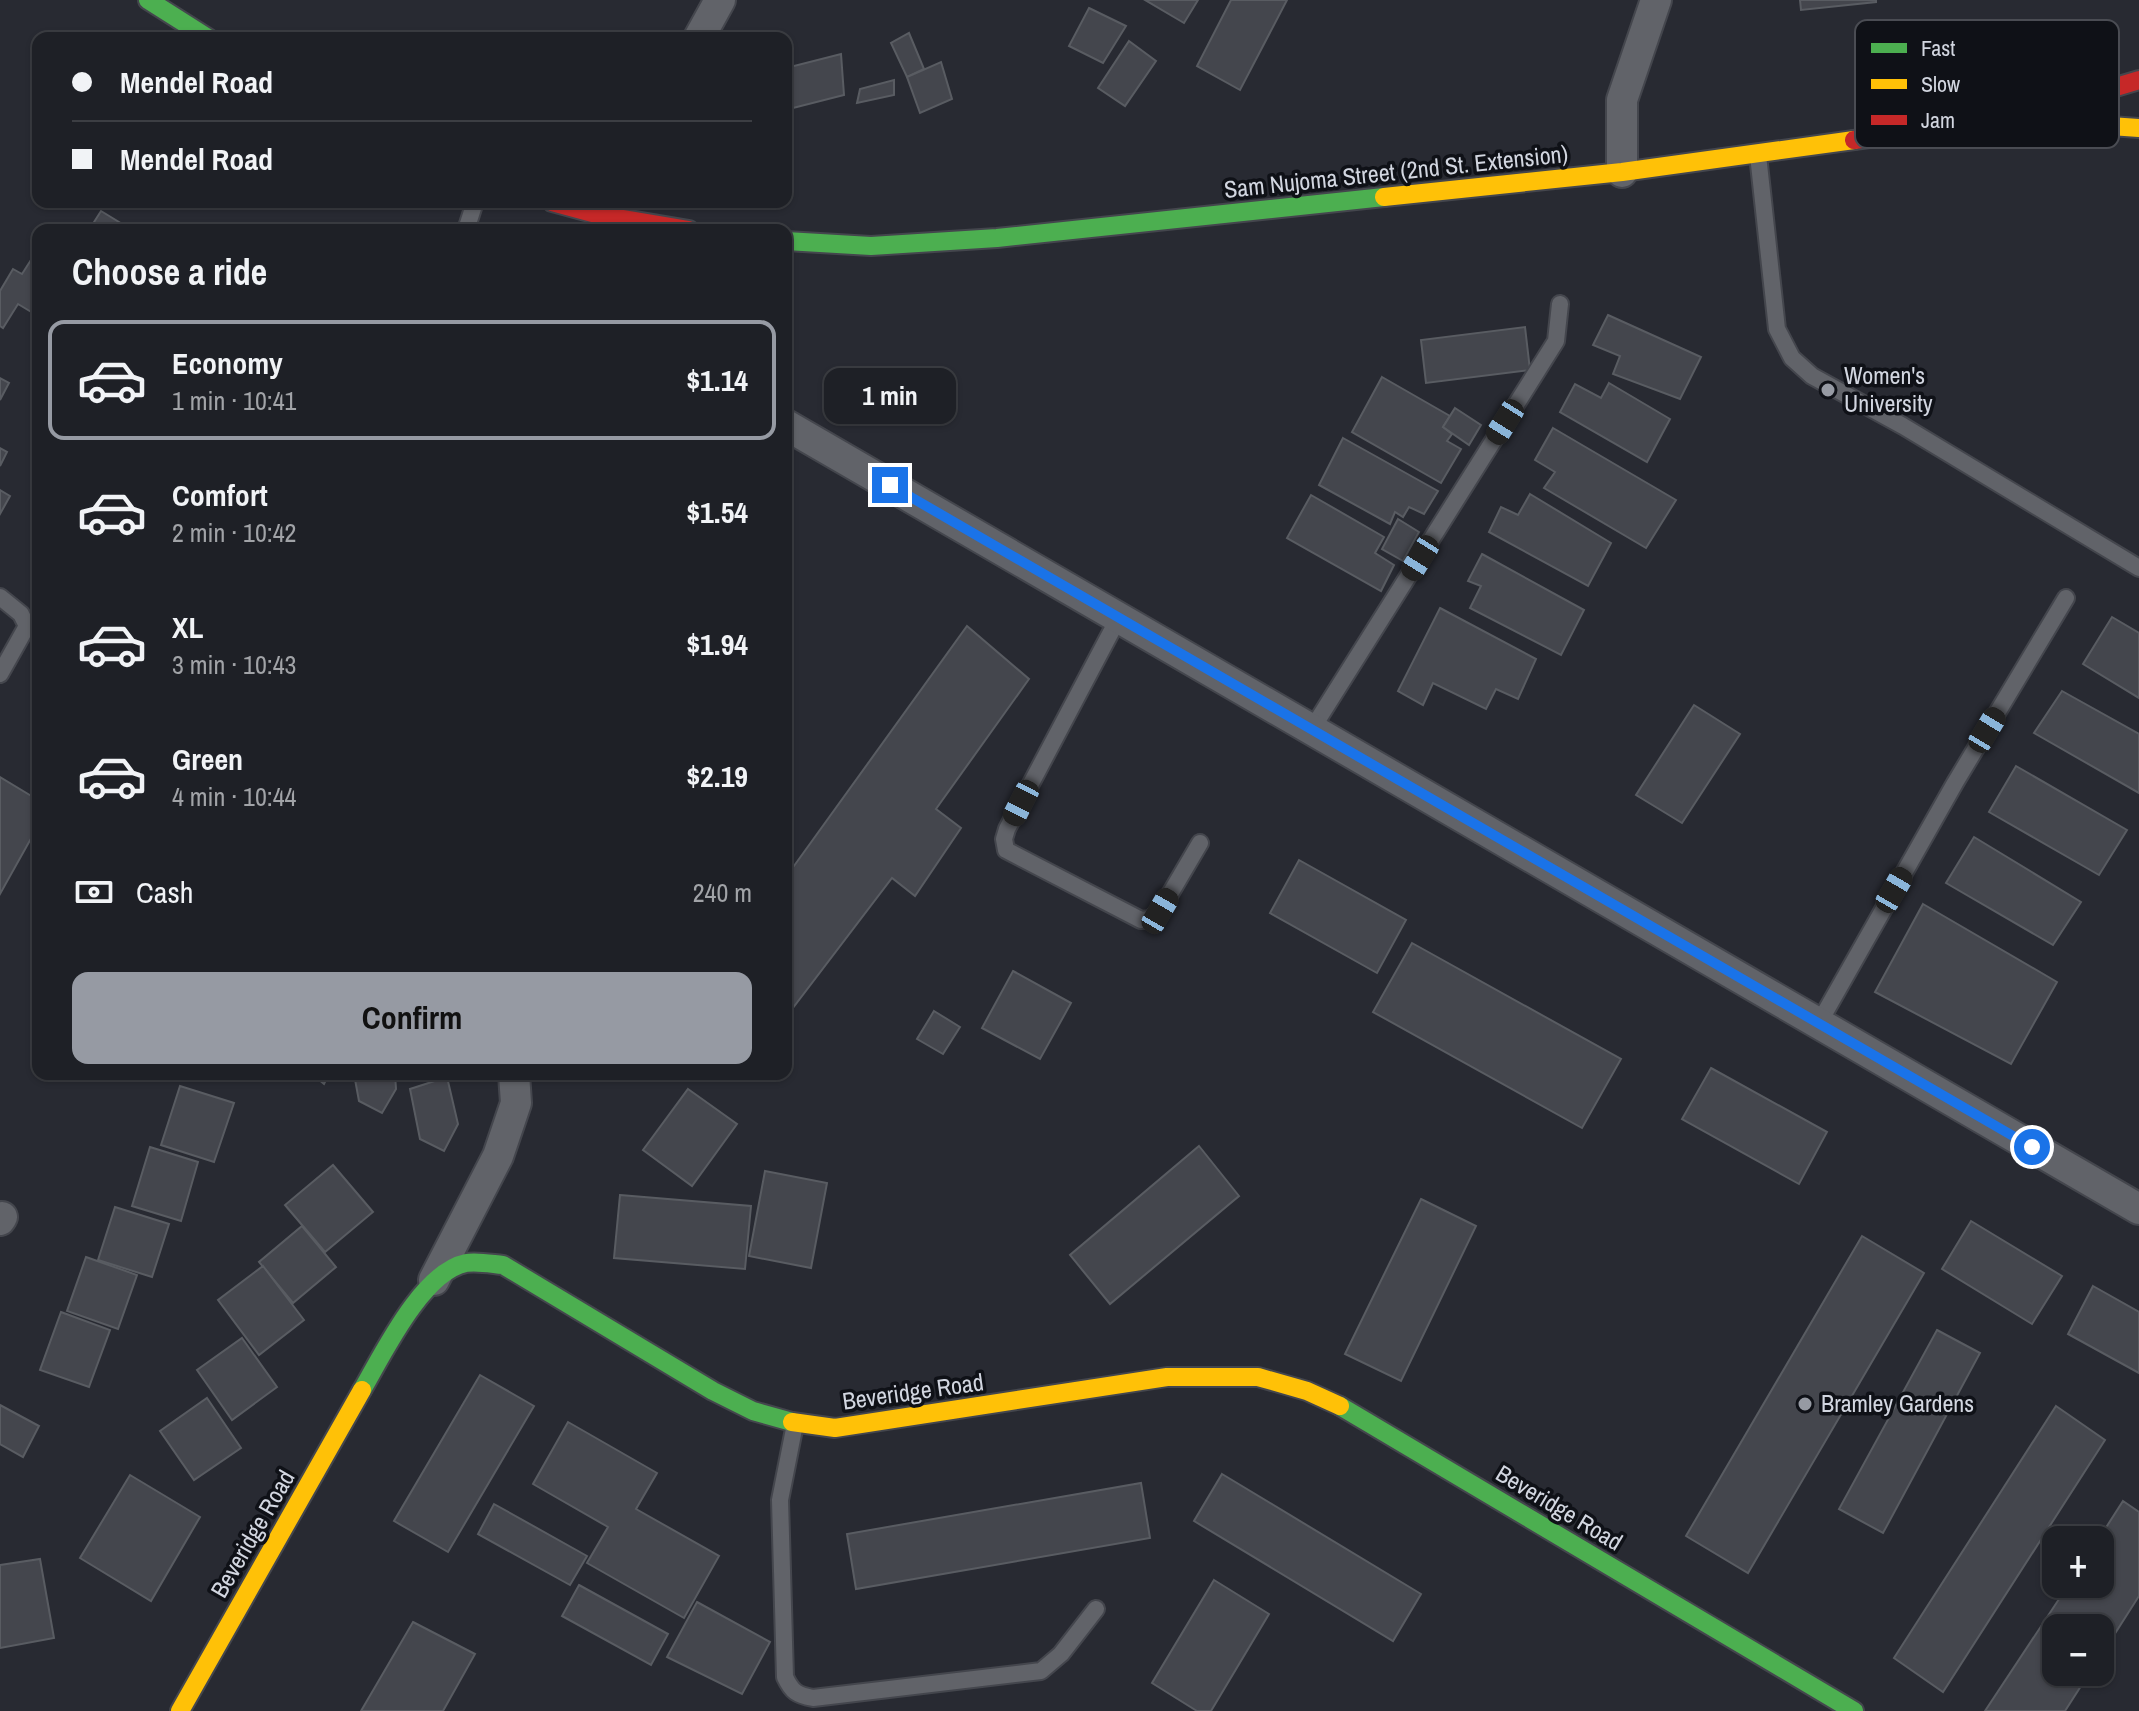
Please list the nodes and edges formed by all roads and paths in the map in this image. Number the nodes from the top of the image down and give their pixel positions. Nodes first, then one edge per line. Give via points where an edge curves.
1 (148, 0) edge
2 (720, 0) edge
3 (1656, 0) edge
4 (199, 32) edge
5 (702, 32) edge
6 (2139, 80) edge
7 (2119, 86) edge
8 (2119, 127) edge
9 (2139, 128) edge
10 (1855, 140) edge
11 (1757, 153) junction
12 (1622, 172) junction
13 (604, 209) edge
14 (665, 224) edge
15 (792, 241) edge
16 (1560, 304) dead end
17 (792, 428) edge
18 (2139, 568) edge
19 (0, 597) edge
20 (2066, 598) dead end
21 (1119, 617) junction
22 (0, 674) edge
23 (1312, 729) junction
24 (1200, 843) dead end
25 (1819, 1023) junction
26 (514, 1080) edge
27 (2139, 1209) edge
28 (433, 1281) junction
29 (795, 1423) junction
30 (1096, 1609) dead end
31 (180, 1711) edge
32 (1854, 1711) edge

1 - 4 main road
2 - 5 street
3 - 12 street via 1622,100
6 - 7 main road, Sam Nujoma Street (2nd St. Extension)
8 - 9 main road, Sam Nujoma Street (2nd St. Extension)
10 - 11 main road, Sam Nujoma Street (2nd St. Extension)
11 - 12 main road, Sam Nujoma Street (2nd St. Extension)
11 - 18 lane via 1777,329 1792,358 1812,376
12 - 15 main road, Sam Nujoma Street (2nd St. Extension) via 997,238 871,246
13 - 14 main road
16 - 23 lane via 1556,341
17 - 21 street
19 - 22 lane via 27,626
20 - 25 lane
21 - 23 street
21 - 24 lane via 1007,829 1006,850 1141,920 1160,911
23 - 25 street
25 - 27 street
26 - 28 street via 516,1103 498,1156
28 - 29 main road, Beveridge Road via 465,1263 503,1265 713,1391 753,1411
28 - 31 main road, Beveridge Road via 404,1317
29 - 30 lane via 780,1500 785,1677 798,1695 813,1698 1041,1671
29 - 32 main road, Beveridge Road via 835,1428 1167,1377 1258,1377 1350,1411

